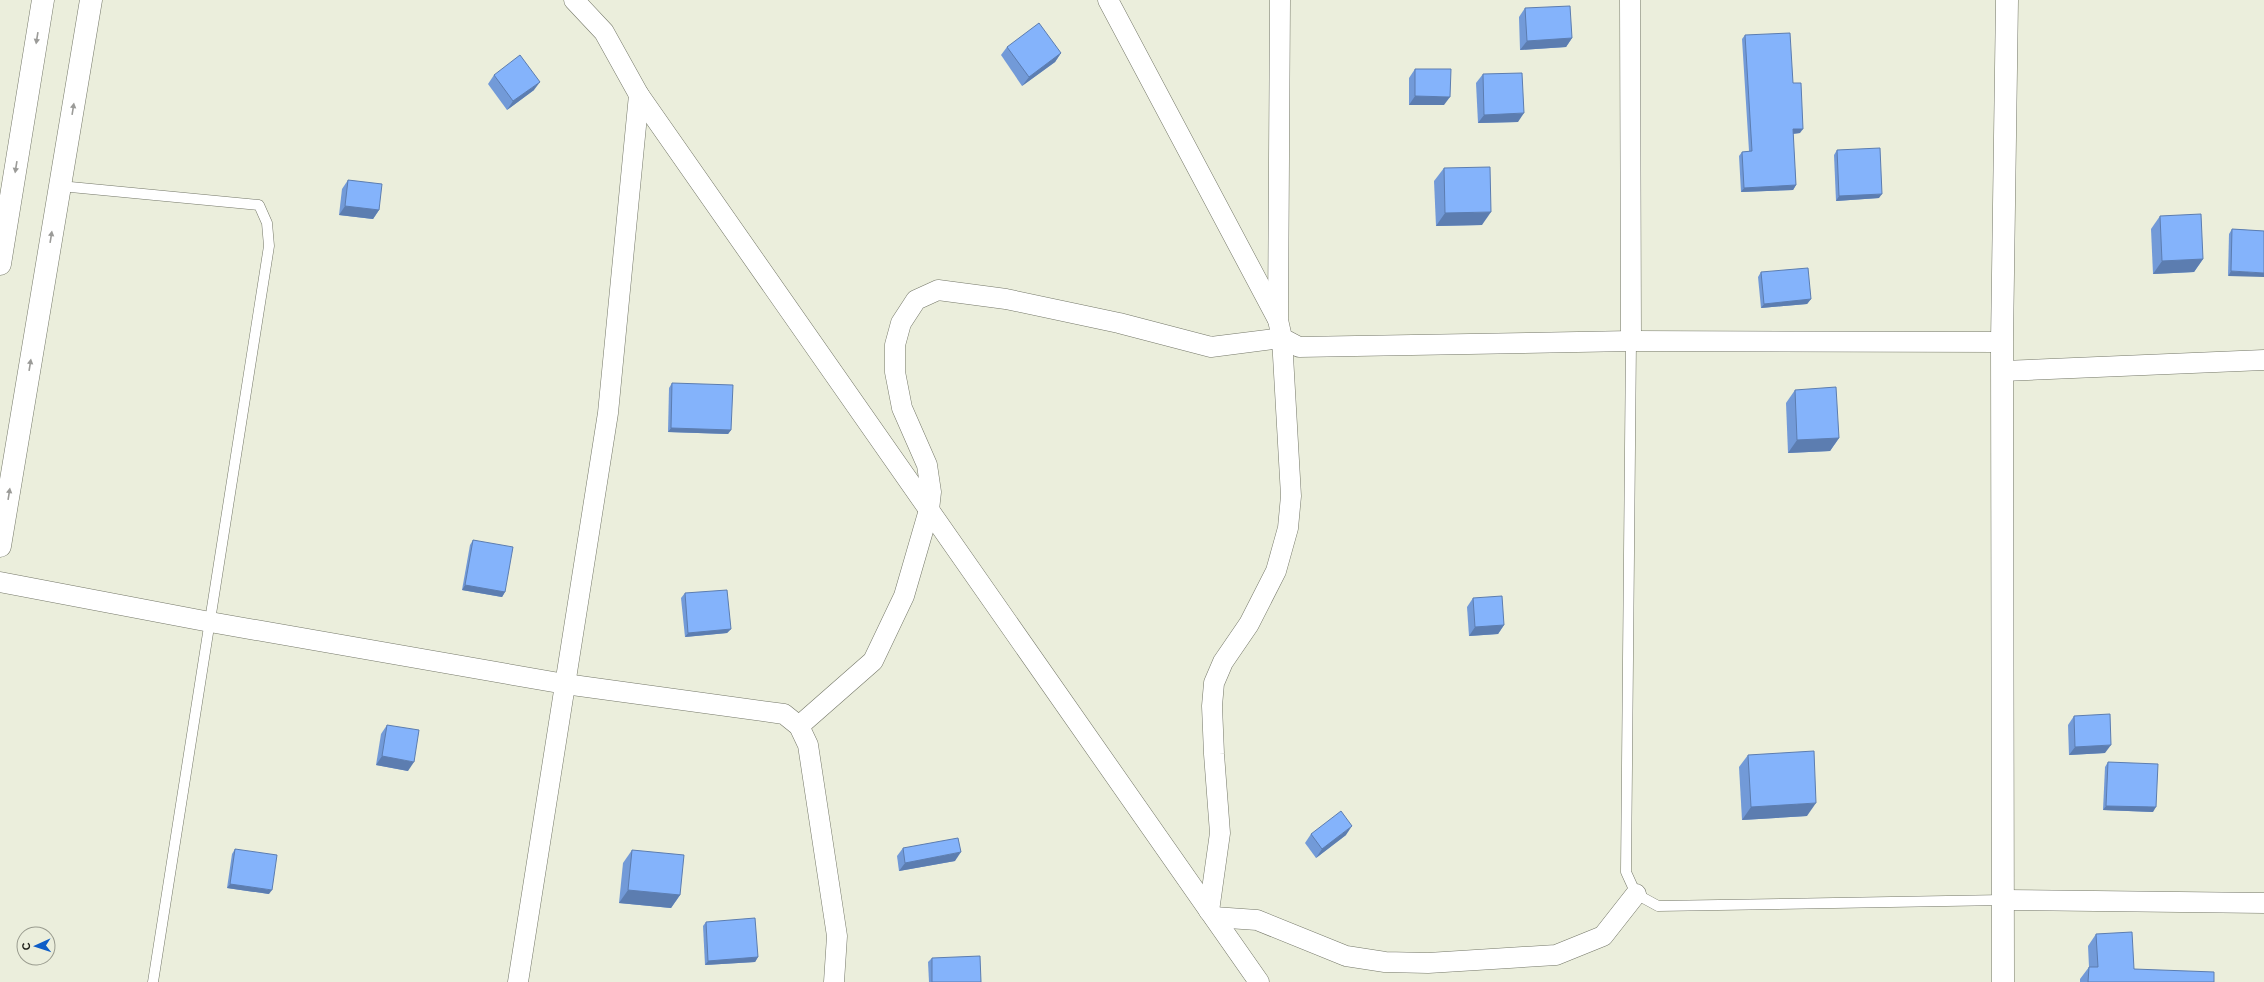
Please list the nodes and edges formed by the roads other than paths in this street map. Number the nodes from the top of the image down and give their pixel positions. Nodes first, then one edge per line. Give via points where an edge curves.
1 (43, 0) edge
2 (91, 0) edge
3 (574, 0) edge
4 (1108, 0) edge
5 (1280, 0) edge
6 (1630, 0) edge
7 (2007, 0) edge
8 (639, 94) junction
9 (60, 186) junction
10 (6, 190) edge
11 (0, 264) edge
12 (1280, 329) junction
13 (1631, 341) junction
14 (2002, 342) junction
15 (2264, 360) edge
16 (2003, 371) junction
17 (929, 510) junction
18 (0, 546) edge
19 (0, 582) edge
20 (210, 622) junction
21 (565, 684) junction
22 (799, 726) junction
23 (1636, 894) junction
24 (2003, 900) junction
25 (2264, 903) edge
26 (1212, 914) junction
27 (154, 982) edge
28 (518, 982) edge
29 (834, 982) edge
30 (1259, 982) edge
31 (2003, 982) edge

1 -> 10 street
9 -> 2 street
3 - 8 street via 604,32
4 - 12 street
5 - 12 street
6 - 13 street
7 - 14 street
8 - 17 street
8 - 21 street via 608,413
18 -> 9 street
9 - 20 lane via 259,205 267,223 269,246
10 - 11 street
12 - 13 street via 1299,347
12 - 17 street via 1211,347 1119,323 1006,299 938,290 916,300 902,323 895,346 895,372 902,408 927,465 931,492
12 - 26 street via 1291,496 1288,528 1276,571 1249,624 1223,662 1214,683 1212,706 1220,833
13 - 14 street
13 - 23 lane via 1626,872
14 - 16 street
15 - 16 street
16 - 24 street
17 - 22 street via 904,596 873,661
17 - 26 street
19 - 20 street
20 - 21 street
20 - 27 lane
21 - 22 street via 784,714
21 - 28 street
22 - 29 street via 808,745 837,936
23 - 24 lane via 1658,906
23 - 26 street via 1603,936 1556,955 1428,963 1384,962 1346,956 1256,920
24 - 25 street
24 - 31 street
26 - 30 street

